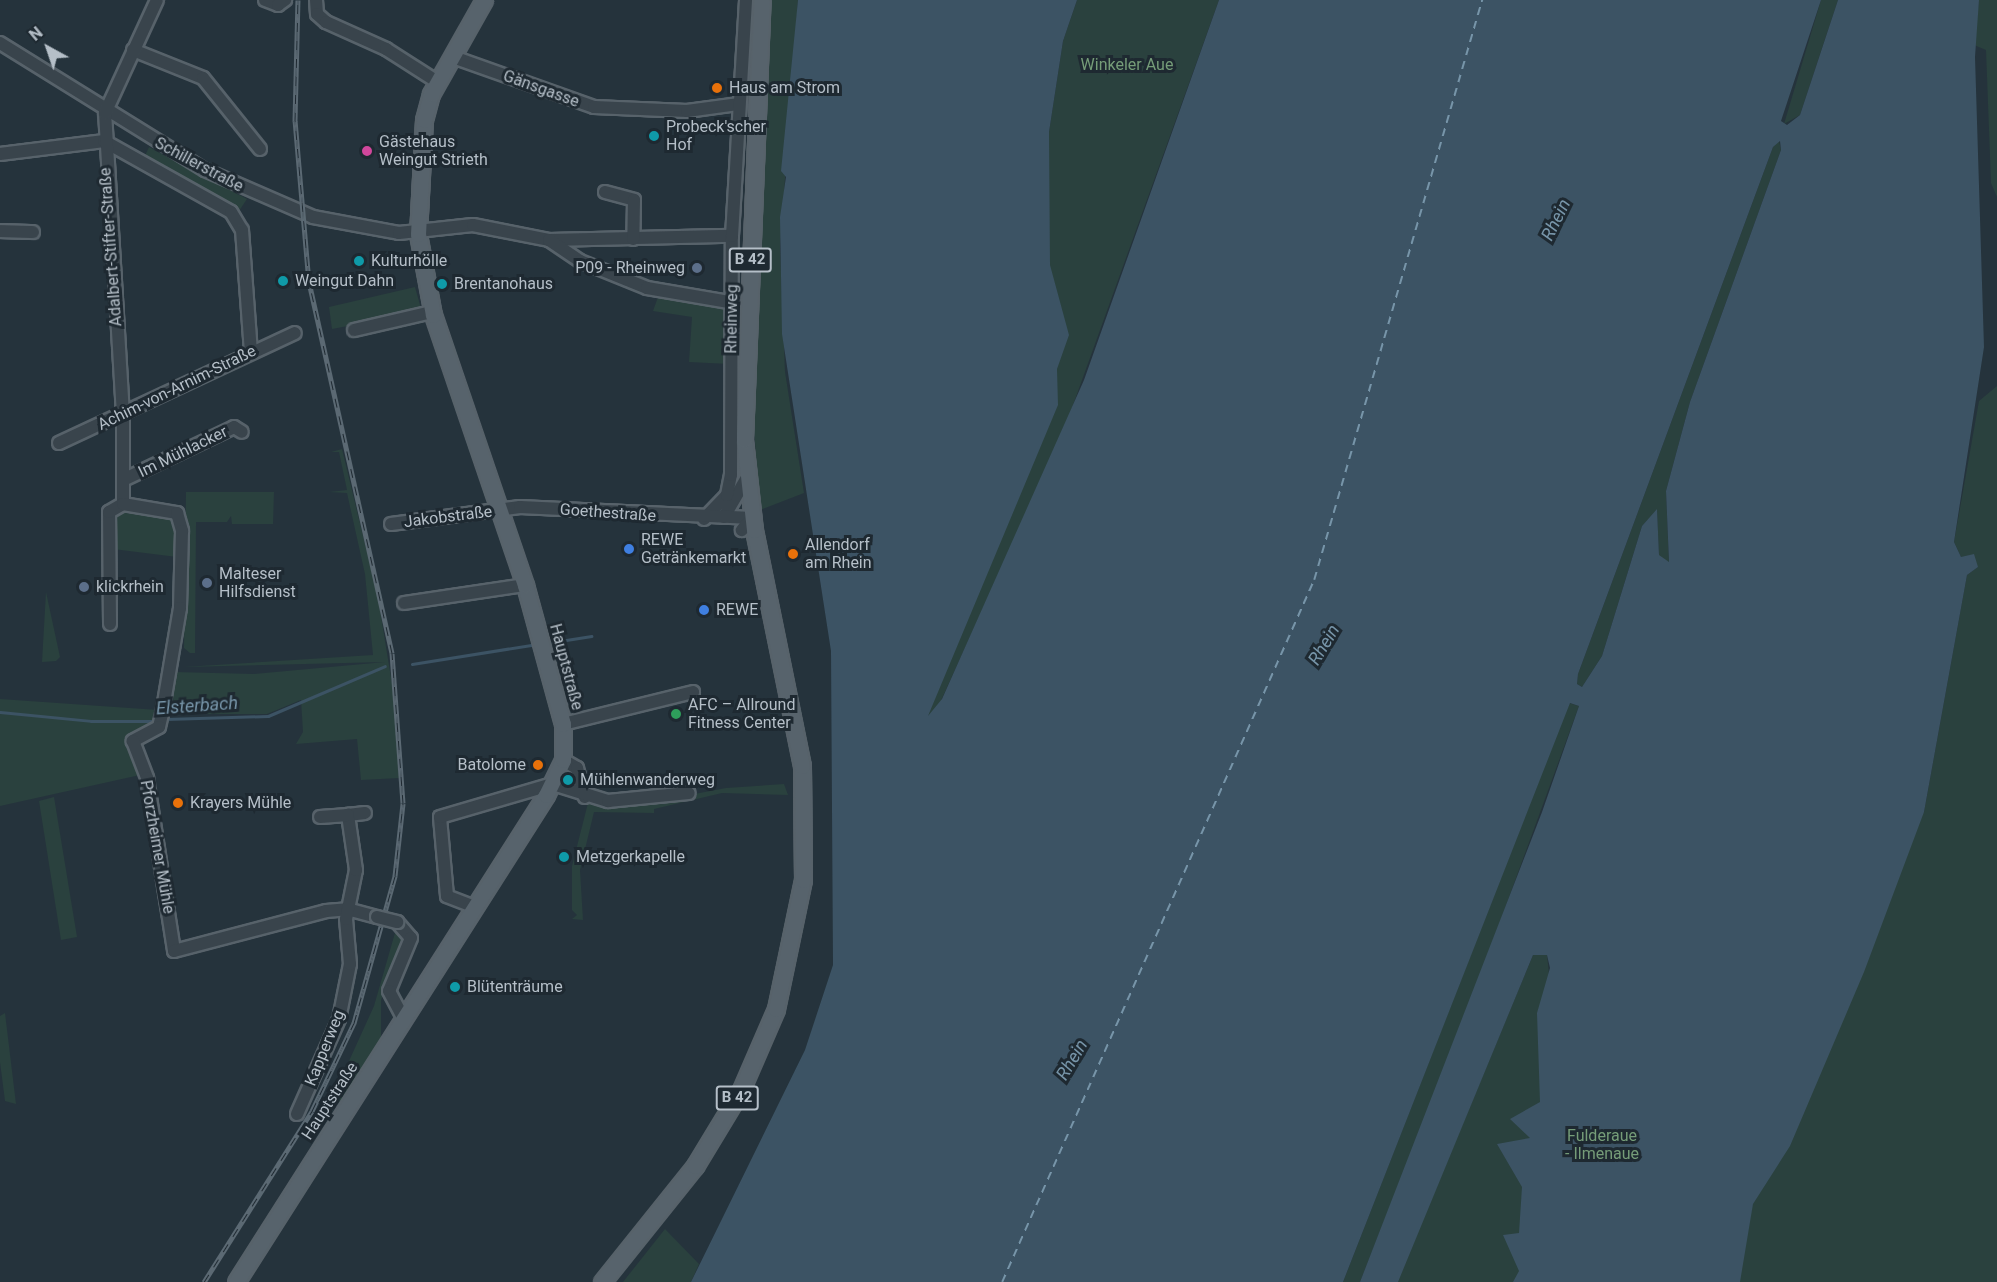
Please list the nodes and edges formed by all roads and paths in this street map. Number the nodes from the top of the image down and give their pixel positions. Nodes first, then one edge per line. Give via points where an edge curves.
1 (157, 0) edge
2 (265, 0) edge
3 (316, 0) edge
4 (484, 0) edge
5 (746, 0) edge
6 (762, 0) edge
7 (281, 2) edge
8 (0, 43) edge
9 (133, 50) junction
10 (453, 57) junction
11 (436, 81) junction
12 (738, 104) junction
13 (105, 112) junction
14 (104, 141) junction
15 (260, 149) dead end
16 (0, 154) edge
17 (605, 192) dead end
18 (0, 231) edge
19 (33, 232) dead end
20 (418, 234) junction
21 (732, 236) junction
22 (633, 239) junction
23 (549, 240) junction
24 (735, 303) junction
25 (432, 312) junction
26 (354, 330) dead end
27 (295, 333) dead end
28 (251, 352) junction
29 (123, 415) junction
30 (242, 432) dead end
31 (59, 443) dead end
32 (746, 479) junction
33 (123, 480) junction
34 (123, 504) junction
35 (504, 510) junction
36 (714, 519) junction
37 (391, 524) dead end
38 (747, 524) junction
39 (525, 585) junction
40 (404, 603) dead end
41 (110, 624) dead end
42 (693, 692) dead end
43 (563, 724) junction
44 (564, 760) junction
45 (553, 784) junction
46 (689, 793) dead end
47 (585, 797) junction
48 (365, 813) dead end
49 (348, 815) junction
50 (320, 817) dead end
51 (475, 907) junction
52 (347, 909) junction
53 (404, 1019) junction
54 (297, 1114) dead end
55 (236, 1282) edge
56 (602, 1282) edge

1 - 9 street, Adalbert-Stifter-Straße
2 - 7 street
3 - 11 street via 321,19
4 - 10 main road, Hauptstraße
5 - 12 street, Rheinweg
6 - 32 main road, B 42 via 744,407
8 - 13 street, Schillerstraße
9 - 13 street, Adalbert-Stifter-Straße
9 - 15 street via 203,78
10 - 11 main road, Hauptstraße
10 - 12 street, Gänsgasse via 594,107 687,111
11 - 20 main road, Hauptstraße via 424,120
12 - 21 street, Rheinweg
13 - 14 street, Adalbert-Stifter-Straße
13 - 20 street, Schillerstraße via 215,176 297,211
14 - 16 street
14 - 28 street via 240,221
14 - 29 street, Adalbert-Stifter-Straße
17 - 22 street via 634,200
18 - 19 street
20 - 23 street, Schillerstraße via 486,225
20 - 25 main road, Hauptstraße
21 - 22 street
21 - 24 street, Rheinweg
22 - 23 street
23 - 24 street via 580,261 647,288
24 - 36 street, Rheinweg via 730,485
25 - 26 street
25 - 35 main road, Hauptstraße
27 - 28 street, Achim-von-Arnim-Straße
28 - 29 street, Achim-von-Arnim-Straße
29 - 31 street, Achim-von-Arnim-Straße
29 - 33 street, Adalbert-Stifter-Straße
30 - 33 street, Im Mühlacker via 234,427
32 - 36 street
32 - 38 main road, B 42
33 - 34 street, Adalbert-Stifter-Straße
34 - 41 street via 109,512
34 - 52 street, Pforzheimer Mühle via 169,510 181,521 180,608 162,714 159,727 133,741 147,778 174,951
35 - 36 street, Goethestraße
35 - 37 street, Jakobstraße
35 - 39 main road, Hauptstraße
36 - 38 street, Goethestraße
38 - 56 main road, B 42 via 758,548 802,766 803,870 790,956 760,1050 725,1119
39 - 40 street
39 - 43 main road, Hauptstraße
42 - 43 street
43 - 44 main road, Hauptstraße
44 - 45 main road, Hauptstraße
44 - 47 street via 577,768
45 - 47 street
45 - 51 main road, Hauptstraße
45 - 51 street via 440,817 447,896
46 - 47 street via 626,802
48 - 49 street
49 - 50 street
49 - 52 street, Kapperweg via 356,870
51 - 53 main road, Hauptstraße
52 - 53 street, bridge via 397,922 411,938 389,991
52 - 54 street, Kapperweg via 350,964 339,1019
53 - 55 main road, Hauptstraße

